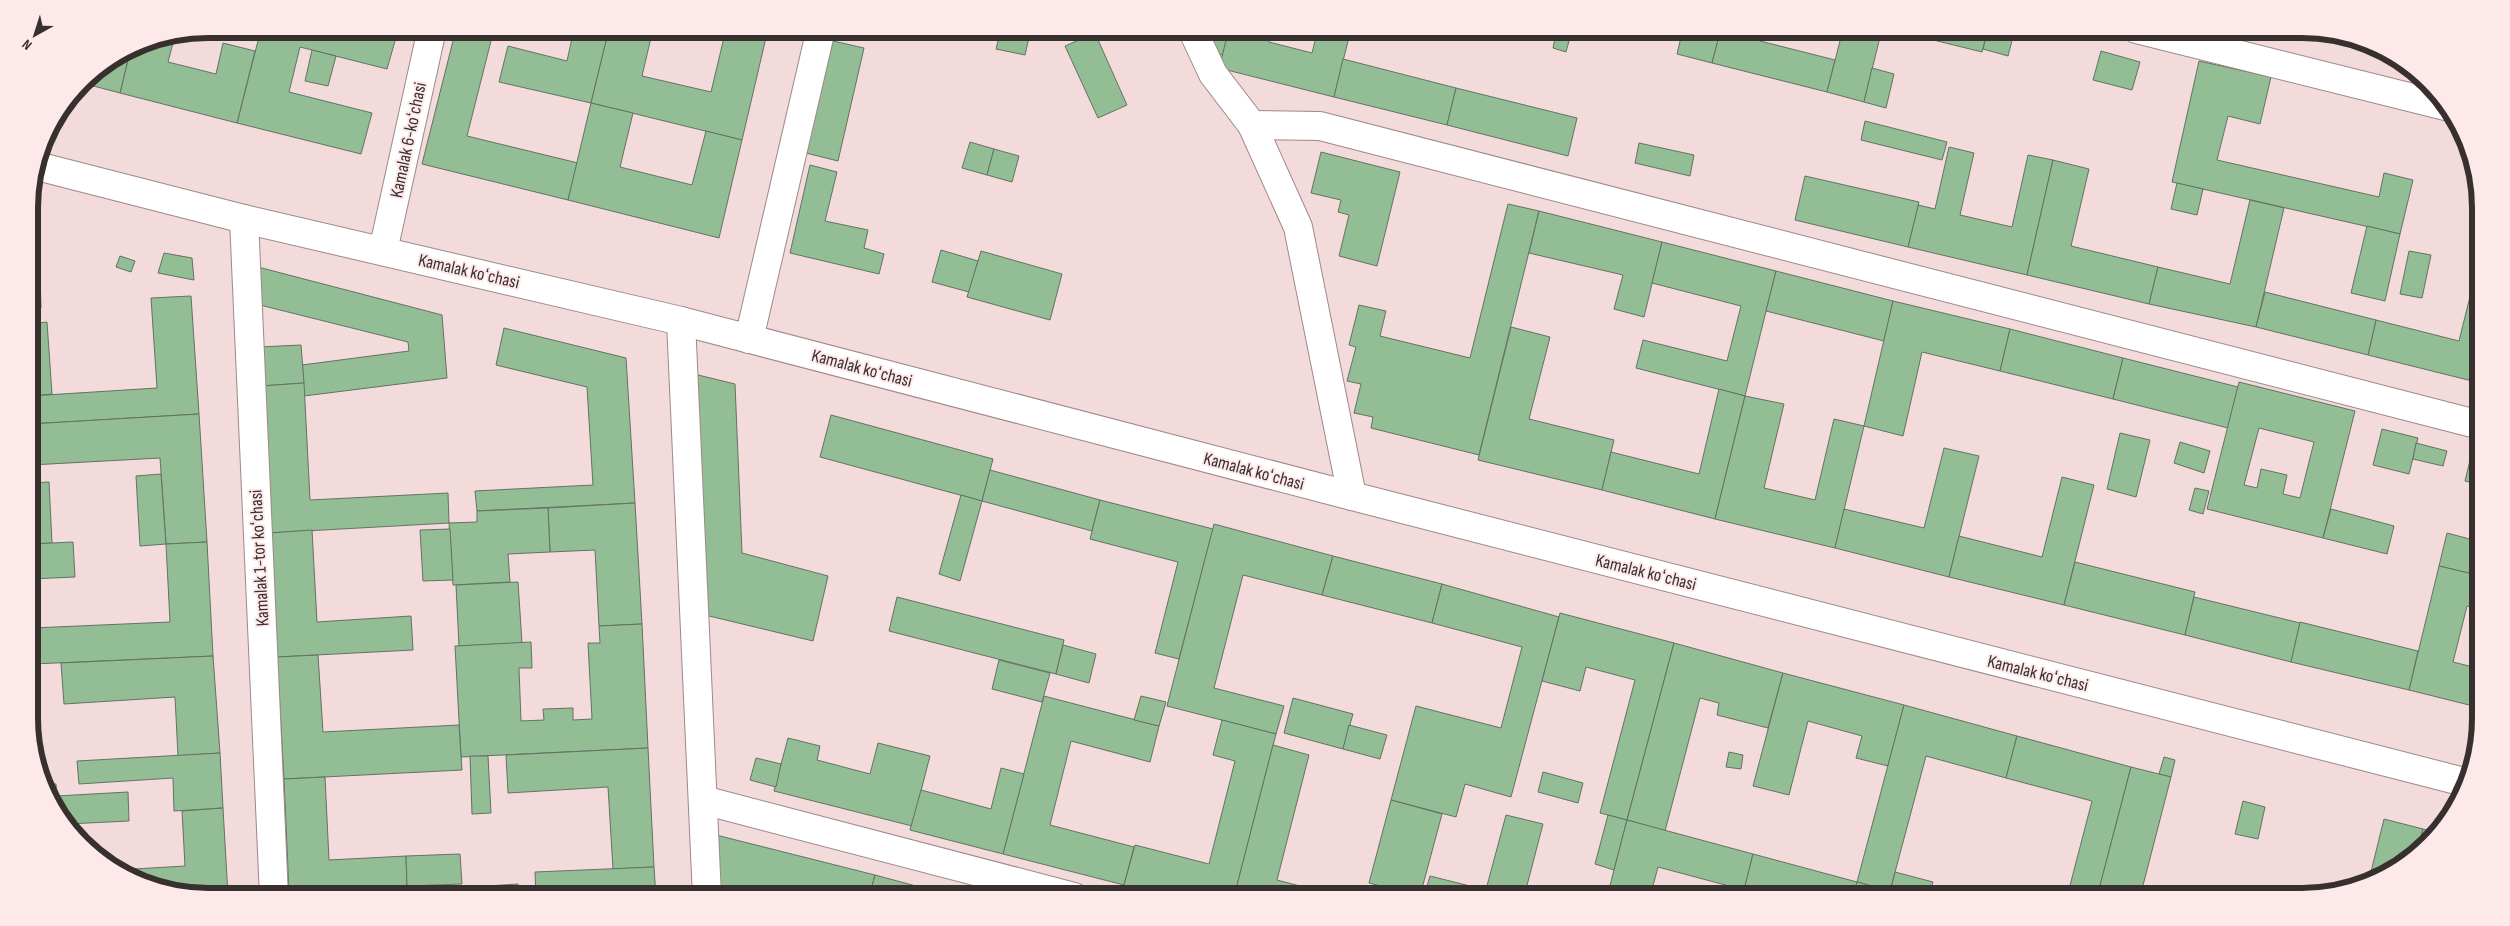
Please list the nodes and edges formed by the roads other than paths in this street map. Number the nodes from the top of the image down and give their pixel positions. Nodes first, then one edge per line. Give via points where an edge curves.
1 (430, 38) edge
2 (819, 38) edge
3 (1196, 38) edge
4 (2172, 38) edge
5 (2437, 104) edge
6 (1252, 125) junction
7 (42, 167) edge
8 (244, 218) junction
9 (383, 251) junction
10 (681, 321) junction
11 (749, 339) junction
12 (2472, 423) edge
13 (1352, 496) junction
14 (2460, 781) edge
15 (702, 800) junction
16 (274, 888) edge
17 (707, 888) edge
18 (1039, 888) edge

1 - 9 street, Kamalak 6-koʻchasi
2 - 11 street
3 - 6 street via 1213,74
4 - 5 street
6 - 12 street via 1320,126
6 - 13 street via 1298,227
7 - 8 street, Kamalak koʻchasi
8 - 9 street, Kamalak koʻchasi
8 - 16 street, Kamalak 1-tor koʻchasi
9 - 10 street, Kamalak koʻchasi
10 - 11 street, Kamalak koʻchasi
10 - 15 street
11 - 13 street, Kamalak koʻchasi
13 - 14 street, Kamalak koʻchasi
15 - 17 street
15 - 18 street

